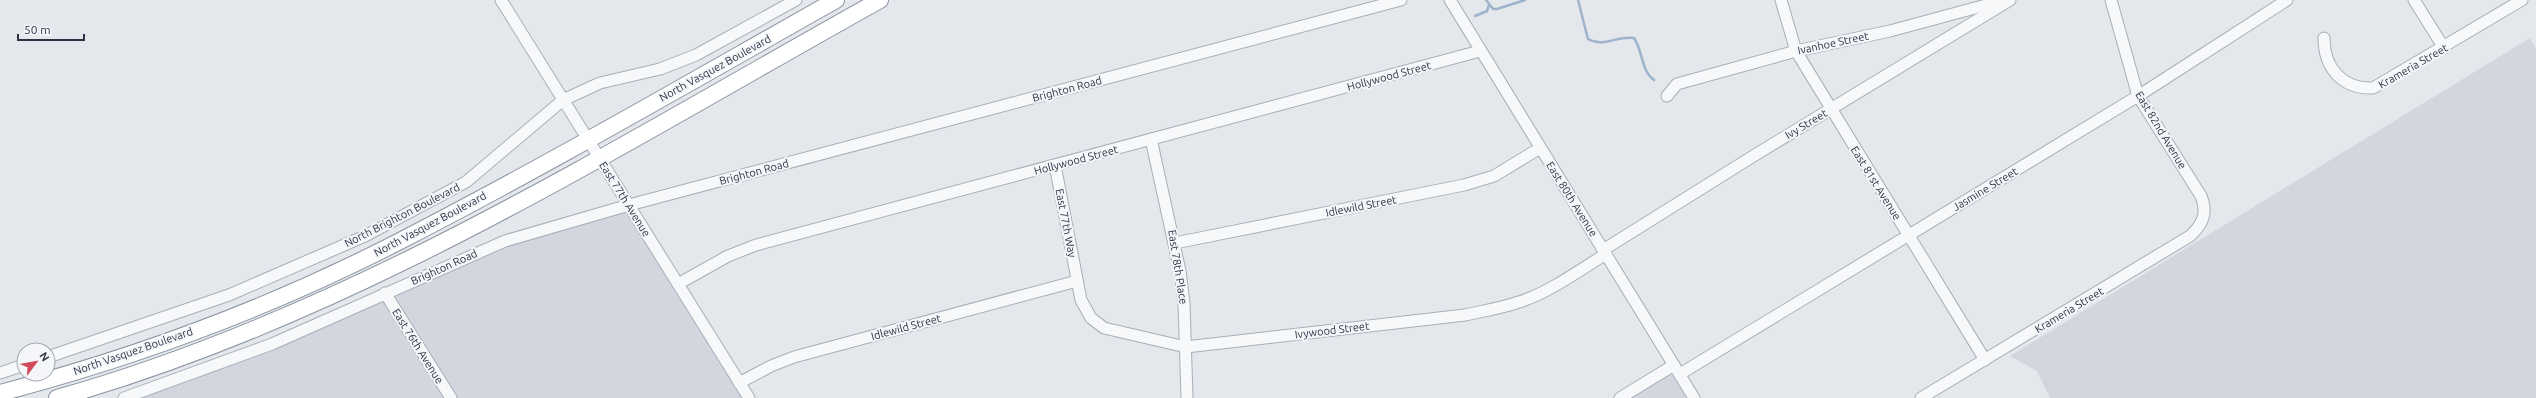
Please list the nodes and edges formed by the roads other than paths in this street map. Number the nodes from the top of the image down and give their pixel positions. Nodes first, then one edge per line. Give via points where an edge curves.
1 (501, 0) edge
2 (796, 0) edge
3 (836, 0) edge
4 (880, 0) edge
5 (1402, 0) edge
6 (1450, 0) edge
7 (1781, 0) edge
8 (2004, 0) edge
9 (2010, 0) edge
10 (2111, 0) edge
11 (2287, 0) edge
12 (2414, 0) edge
13 (2522, 0) edge
14 (2324, 38) dead end
15 (2444, 48) junction
16 (1480, 51) junction
17 (1796, 51) junction
18 (1668, 96) dead end
19 (2138, 96) junction
20 (564, 100) junction
21 (1830, 109) junction
22 (587, 139) junction
23 (1151, 139) junction
24 (1540, 148) junction
25 (599, 158) junction
26 (1055, 165) junction
27 (629, 205) junction
28 (2205, 211) joint
29 (1909, 235) junction
30 (1175, 243) junction
31 (1604, 252) junction
32 (1077, 281) junction
33 (678, 284) junction
34 (385, 293) junction
35 (1186, 347) junction
36 (56, 354) edge
37 (1985, 360) junction
38 (16, 368) edge
39 (1677, 369) junction
40 (0, 373) edge
41 (740, 383) junction
42 (0, 393) edge
43 (57, 398) edge
44 (124, 398) edge
45 (451, 398) edge
46 (749, 398) edge
47 (1186, 398) edge
48 (1620, 398) edge
49 (1694, 398) edge
50 (1922, 398) edge

1 - 20 street, East 77th Avenue
2 - 20 street, North Brighton Boulevard via 696,55 660,69 600,83
3 - 22 highway, North Vasquez Boulevard
4 - 25 highway, North Vasquez Boulevard
5 - 27 street, Brighton Road
6 - 16 street, East 80th Avenue
7 - 17 street, East 81st Avenue
8 - 17 street, Ivanhoe Street via 1890,31
9 - 21 street, Ivy Street
10 - 19 street, East 82nd Avenue
11 - 19 street, Jasmine Street
12 - 15 street
13 - 15 street, Krameria Street
14 - 15 street, Krameria Street via 2326,58 2334,72 2346,83 2364,88 2378,87
16 - 23 street, Hollywood Street
16 - 24 street, East 80th Avenue
17 - 18 street, Ivanhoe Street via 1677,84
17 - 21 street, East 81st Avenue
19 - 28 street, East 82nd Avenue via 2201,196
19 - 29 street, Jasmine Street
20 - 22 street, East 77th Avenue
20 - 36 street, North Brighton Boulevard via 466,182 364,236 229,295
21 - 29 street, East 81st Avenue
21 - 31 street, Ivy Street
22 - 25 street, East 77th Avenue
22 - 42 highway, North Vasquez Boulevard via 399,242 268,301 174,339
23 - 26 street, Hollywood Street
23 - 30 street, East 78th Place
24 - 30 street, Idlewild Street via 1486,180
24 - 31 street, East 80th Avenue
25 - 27 street, East 77th Avenue
25 - 43 highway, North Vasquez Boulevard via 432,249 286,316 194,353
26 - 32 street, East 77th Way
26 - 33 street, Hollywood Street via 756,245 728,256
27 - 33 street, East 77th Avenue
27 - 34 street, Brighton Road via 505,242
28 - 37 street, Krameria Street via 2201,224 2190,236
29 - 37 street, East 81st Avenue
29 - 39 street, Jasmine Street
30 - 35 street, East 78th Place via 1184,303
31 - 35 street, Ivywood Street via 1544,291 1497,309 1465,315
31 - 39 street, East 80th Avenue
32 - 35 street, Ivywood Street via 1084,306 1097,324 1111,330
32 - 41 street, Idlewild Street via 794,357
33 - 41 street, East 77th Avenue
34 - 44 street, Brighton Road via 245,355
34 - 45 street, East 76th Avenue
35 - 47 street, East 78th Place
37 - 50 street, Krameria Street
38 - 40 street
39 - 48 street, Jasmine Street
39 - 49 street, East 80th Avenue
41 - 46 street, East 77th Avenue

